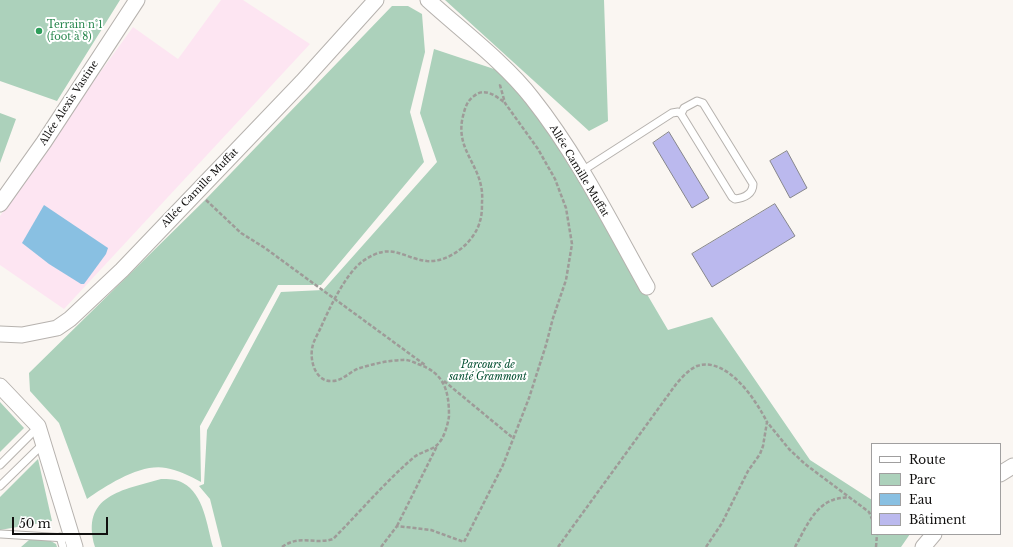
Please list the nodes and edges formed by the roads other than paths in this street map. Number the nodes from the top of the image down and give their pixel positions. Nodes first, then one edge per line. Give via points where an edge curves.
1 (137, 0) edge
2 (376, 0) edge
3 (428, 0) edge
4 (681, 114) junction
5 (582, 171) junction
6 (0, 204) edge
7 (647, 287) dead end
8 (0, 334) edge
9 (0, 386) edge
10 (38, 426) junction
11 (44, 442) junction
12 (0, 465) edge
13 (1013, 466) edge
14 (1001, 473) edge
15 (0, 486) edge
16 (1, 534) edge
17 (933, 535) edge
18 (67, 541) edge
19 (923, 547) edge

1 - 6 street, Allée Alexis Vastine
2 - 8 street, Allée Camille Muffat via 197,192 122,270 70,319 57,328 22,335
3 - 5 street, Allée Camille Muffat via 532,97
4 - 4 lane via 732,197 740,198 750,193 752,184 703,103 697,101 684,108
4 - 5 lane via 672,113
5 - 7 street, Allée Camille Muffat
9 - 10 street
10 - 11 street
10 - 12 lane
11 - 15 lane
11 - 18 street
13 - 14 street
16 - 18 lane
17 - 19 street

